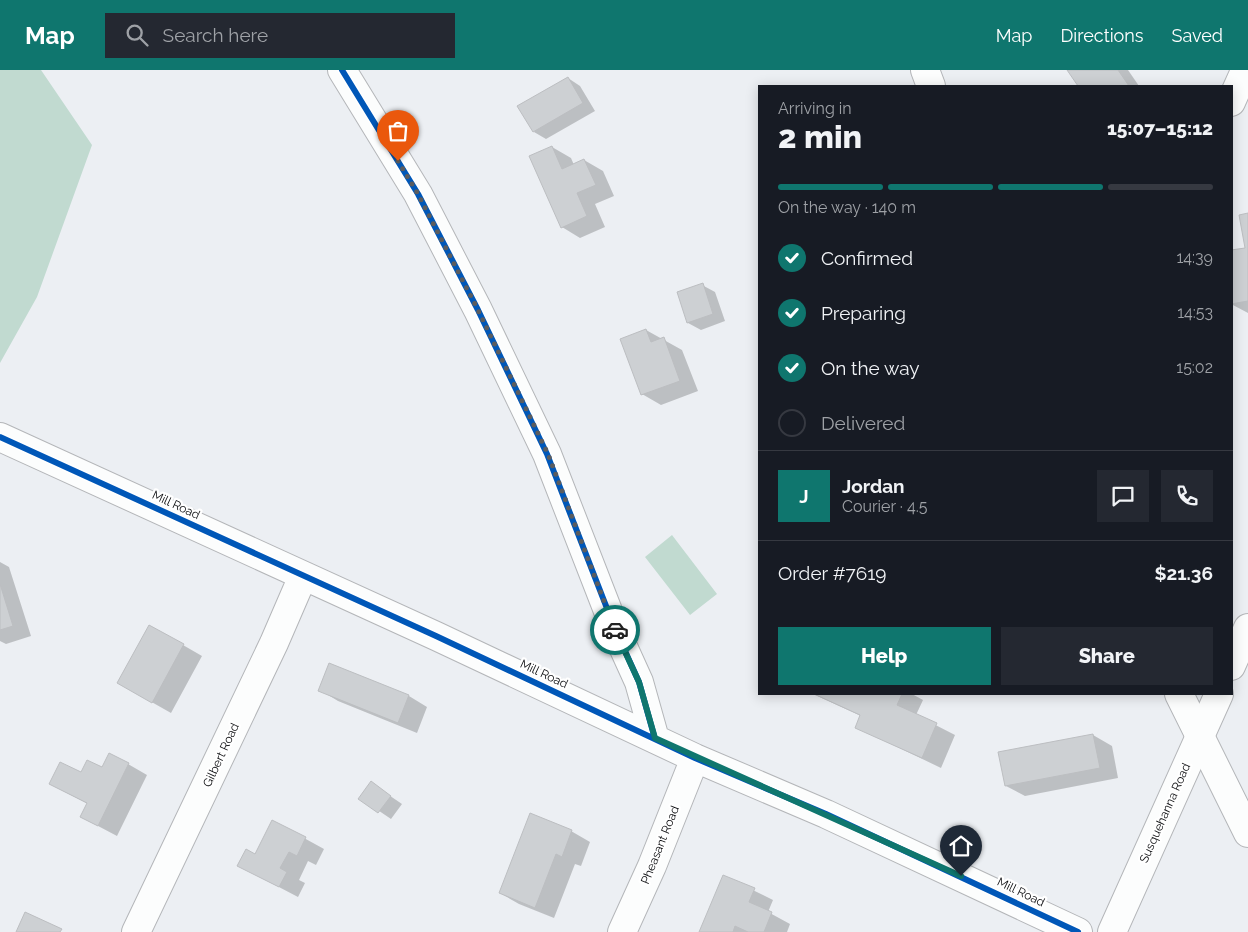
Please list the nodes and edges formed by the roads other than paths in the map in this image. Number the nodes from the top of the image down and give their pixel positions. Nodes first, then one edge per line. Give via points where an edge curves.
1 (342, 70) edge
2 (925, 70) edge
3 (1244, 72) edge
4 (932, 85) edge
5 (1233, 97) edge
6 (0, 437) edge
7 (303, 576) junction
8 (1248, 628) edge
9 (1233, 662) edge
10 (1180, 695) edge
11 (1219, 695) edge
12 (1200, 736) junction
13 (655, 738) junction
14 (695, 758) junction
15 (1248, 833) edge
16 (136, 932) edge
17 (622, 932) edge
18 (1078, 932) edge
19 (1112, 932) edge

1 - 13 street via 418,194 548,454 615,629 639,682
2 - 4 street
3 - 5 street
6 - 7 street, Mill Road
7 - 13 street, Mill Road
7 - 16 street, Gilbert Road
8 - 9 street
10 - 12 street
11 - 12 street, Susquehanna Road
12 - 15 street
12 - 19 street, Susquehanna Road
13 - 14 street, Mill Road
14 - 17 street, Pheasant Road
14 - 18 street, Mill Road via 844,822

